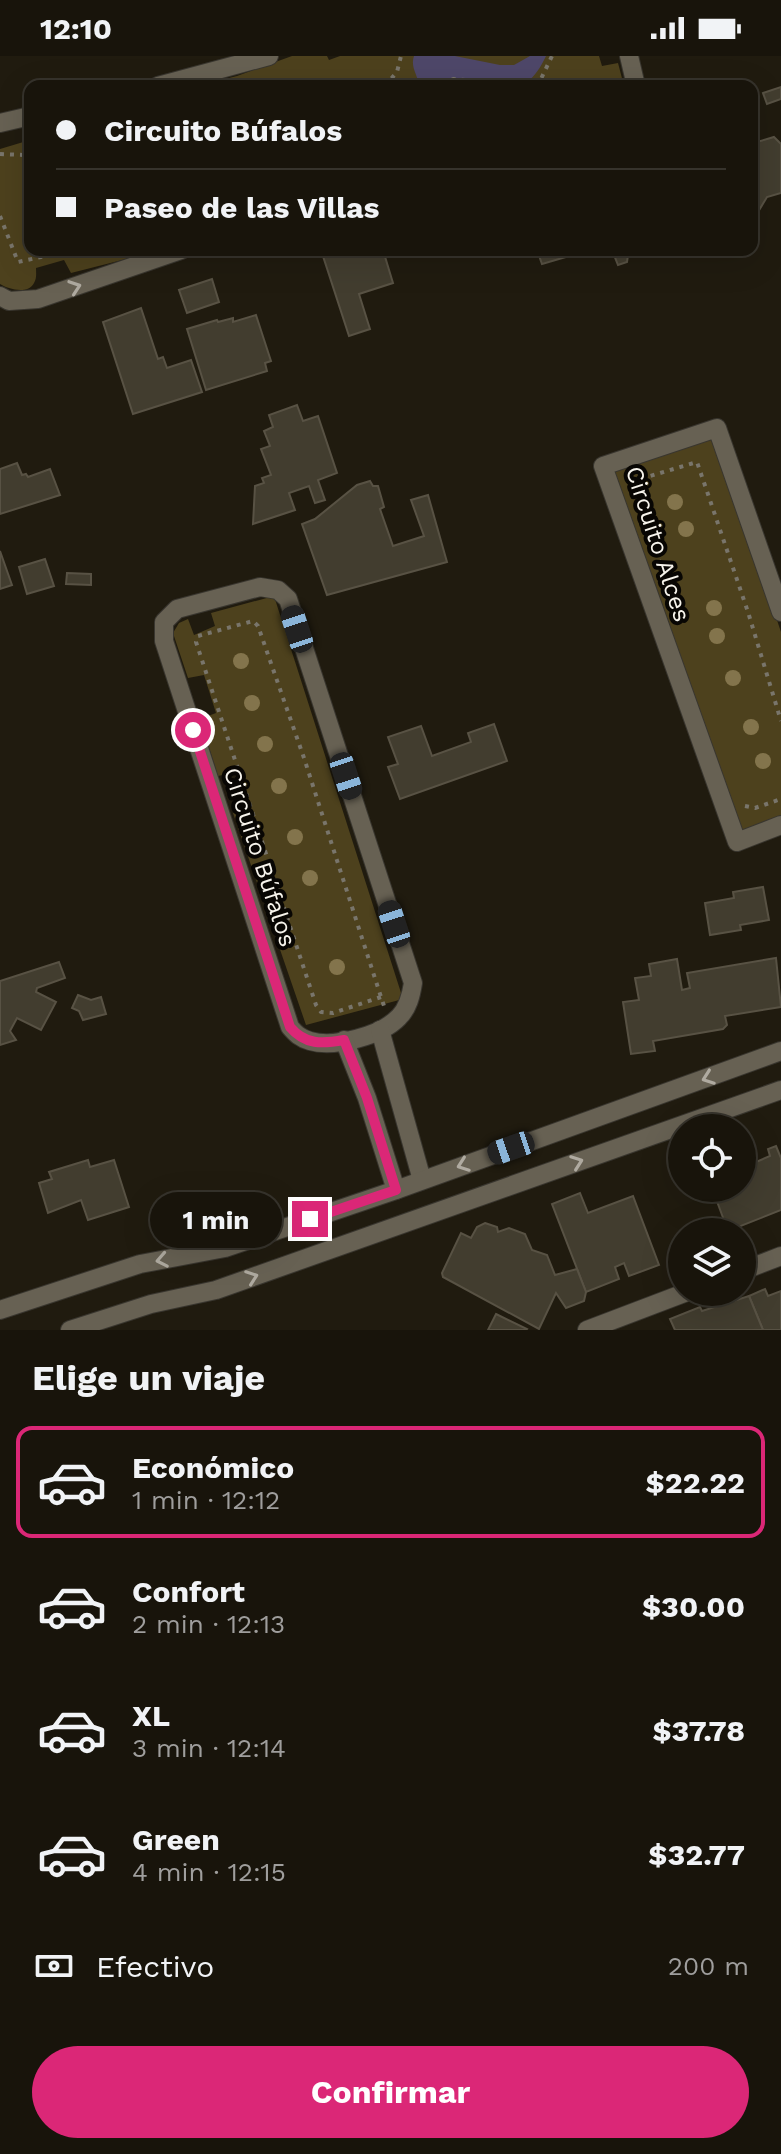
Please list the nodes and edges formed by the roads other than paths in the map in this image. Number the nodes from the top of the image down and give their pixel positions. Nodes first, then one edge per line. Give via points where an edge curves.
1 (269, 56) edge
2 (629, 56) edge
3 (180, 80) edge
4 (635, 80) edge
5 (24, 117) edge
6 (0, 123) edge
7 (163, 256) edge
8 (0, 296) edge
9 (781, 612) edge
10 (781, 825) edge
11 (385, 1027) junction
12 (344, 1040) junction
13 (781, 1051) edge
14 (396, 1089) junction
15 (781, 1090) edge
16 (367, 1098) junction
17 (422, 1180) junction
18 (396, 1190) junction
19 (781, 1256) edge
20 (756, 1266) edge
21 (668, 1299) edge
22 (0, 1310) edge
23 (70, 1330) edge
24 (587, 1330) edge

1 - 3 street
2 - 4 street
5 - 6 street
8 -> 7 street via 9,301 38,299
9 - 10 street, Circuito Alces via 717,428 603,466 737,842
11 - 12 street, Circuito Búfalos
11 - 12 street, Circuito Búfalos via 408,1005 413,983 288,599 278,590 260,587 177,609 164,622 164,641 290,1027 312,1042
11 - 14 street
12 - 16 street
13 -> 17 street
14 - 16 street
14 - 17 street
23 -> 15 street via 216,1290
16 - 18 street
17 - 18 street
18 -> 22 street via 225,1248 140,1264
19 - 20 street
21 - 24 street

